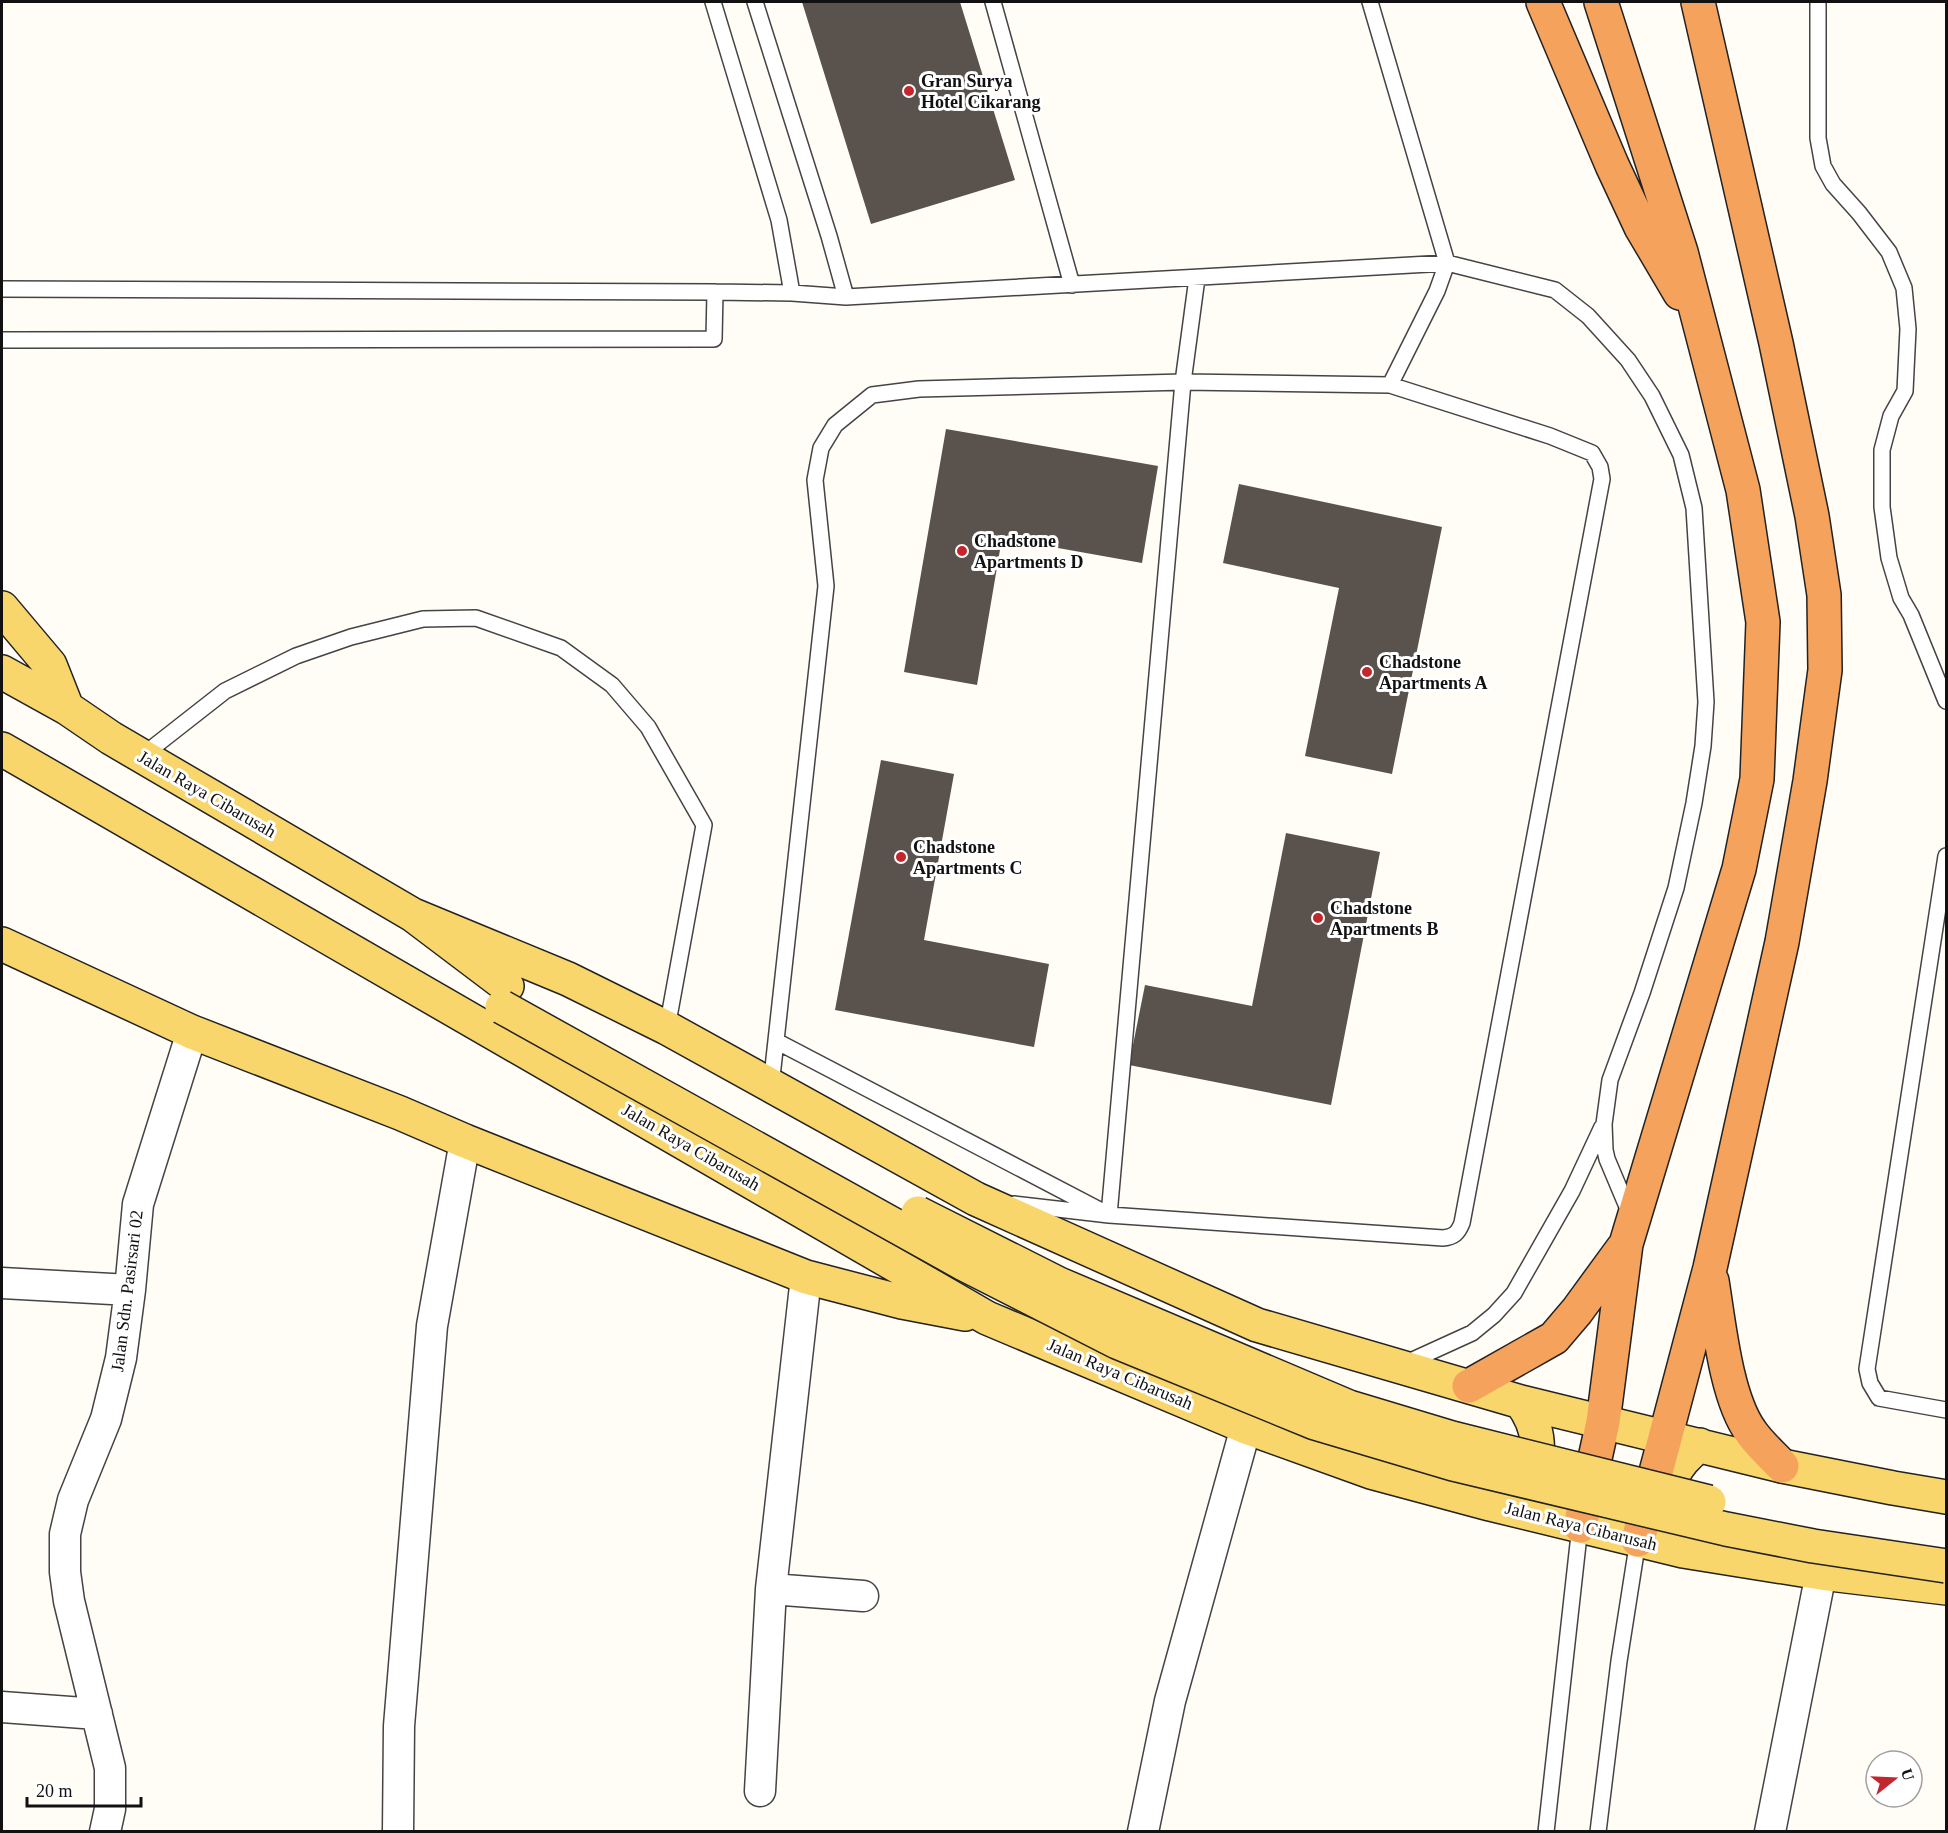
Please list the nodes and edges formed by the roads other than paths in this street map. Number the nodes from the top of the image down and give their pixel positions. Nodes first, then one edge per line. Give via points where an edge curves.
1 (713, 2) edge
2 (754, 2) edge
3 (993, 2) edge
4 (1370, 2) edge
5 (1543, 2) edge
6 (1601, 2) edge
7 (1698, 2) edge
8 (1818, 2) edge
9 (1447, 263) junction
10 (1197, 278) junction
11 (1072, 285) junction
12 (2, 289) edge
13 (715, 292) junction
14 (792, 293) junction
15 (846, 297) junction
16 (1700, 329) junction
17 (2, 340) edge
18 (1183, 382) junction
19 (1390, 385) junction
20 (2, 608) edge
21 (2, 672) edge
22 (1947, 701) edge
23 (66, 708) junction
24 (2, 749) edge
25 (142, 756) junction
26 (1947, 856) edge
27 (413, 915) junction
28 (2, 944) edge
29 (370, 962) junction
30 (504, 996) junction
31 (667, 1028) junction
32 (192, 1032) junction
33 (776, 1041) junction
34 (771, 1086) junction
35 (1604, 1124) junction
36 (465, 1141) junction
37 (976, 1199) junction
38 (1108, 1215) junction
39 (1630, 1233) junction
40 (1710, 1268) junction
41 (806, 1277) junction
42 (2, 1283) edge
43 (130, 1290) junction
44 (987, 1317) junction
45 (1399, 1366) junction
46 (1469, 1386) junction
47 (1521, 1402) junction
48 (1947, 1410) edge
49 (1603, 1422) junction
50 (1246, 1428) junction
51 (1666, 1438) junction
52 (1700, 1445) junction
53 (1782, 1466) junction
54 (1947, 1497) edge
55 (1490, 1504) junction
56 (1580, 1526) junction
57 (1638, 1540) junction
58 (1947, 1546) edge
59 (1683, 1551) junction
60 (1947, 1566) edge
61 (1821, 1573) junction
62 (1947, 1588) edge
63 (771, 1589) junction
64 (863, 1596) dead end
65 (2, 1707) edge
66 (97, 1714) junction
67 (760, 1791) dead end
68 (105, 1832) edge
69 (398, 1832) edge
70 (1143, 1832) edge
71 (1546, 1832) edge
72 (1598, 1832) edge
73 (1770, 1832) edge

1 - 14 lane via 779,220
2 - 15 lane
3 - 11 lane
4 - 9 lane
5 - 16 highway via 1641,227
6 - 16 highway via 1681,252
7 - 40 highway via 1812,516 1824,595 1825,670 1782,942
8 - 22 lane via 1818,138 1823,166 1833,184 1889,252 1904,288 1908,329 1905,391 1891,416 1882,450 1882,507 1889,558 1900,598
9 - 10 lane
9 - 19 lane
9 - 35 lane via 1555,290 1588,316 1628,360 1652,396 1681,455 1694,508 1706,702 1703,746 1676,888 1610,1080
10 - 11 lane
10 - 18 lane
11 - 15 lane
12 - 13 lane
13 - 14 lane
13 - 17 lane via 714,339
14 - 15 lane
16 - 39 highway via 1743,490 1763,622 1757,779 1739,869
18 - 19 lane
18 - 33 lane via 920,389 872,394 835,425 821,448 815,480 826,586
18 - 38 lane
19 - 38 lane via 1592,453 1602,479 1462,1223 1452,1237 1443,1238
20 - 23 main road via 50,665
21 - 23 main road, Jalan Raya Cibarusah
23 - 25 main road, Jalan Raya Cibarusah
24 - 29 main road, Jalan Raya Cibarusah
25 - 27 main road, Jalan Raya Cibarusah
25 - 31 lane via 225,691 296,656 351,637 423,619 476,618 561,648 612,685 648,727 704,825
26 - 48 lane via 1867,1369 1879,1398
27 - 30 main road, Jalan Raya Cibarusah
27 - 31 main road, Jalan Raya Cibarusah via 568,979
28 - 32 main road
29 - 30 main road, Jalan Raya Cibarusah
29 - 44 main road, Jalan Raya Cibarusah
30 - 58 main road, Jalan Raya Cibarusah, bridge via 933,1222 1059,1284 1349,1407 1452,1438 1739,1509 1912,1543
30 - 60 main road, Jalan Raya Cibarusah, bridge via 974,1269 1117,1342 1315,1423 1453,1464 1726,1529
31 - 34 main road, Jalan Raya Cibarusah
32 - 36 main road
32 - 43 street, Jalan Sdn. Pasirsari 02 via 138,1204
33 - 34 lane
33 - 38 lane
34 - 37 main road, Jalan Raya Cibarusah
35 - 39 lane via 1607,1159
35 - 45 lane via 1572,1191 1514,1293 1473,1333
36 - 41 main road
36 - 69 street via 432,1326 399,1726
37 - 38 lane
37 - 45 main road, Jalan Raya Cibarusah via 1257,1325
39 - 46 highway via 1554,1338
39 - 49 highway
40 - 51 highway
40 - 53 highway via 1738,1406 1750,1432
41 - 44 main road via 942,1311
41 - 63 street
42 - 43 street
43 - 66 street, Jalan Sdn. Pasirsari 02 via 121,1358 106,1419 73,1500 65,1534 69,1601
44 - 50 main road, Jalan Raya Cibarusah
45 - 46 main road, Jalan Raya Cibarusah
46 - 47 main road, Jalan Raya Cibarusah
47 - 49 main road, Jalan Raya Cibarusah
47 - 55 main road via 1536,1430 1535,1462 1518,1490
49 - 51 main road, Jalan Raya Cibarusah
49 - 56 highway
50 - 55 main road, Jalan Raya Cibarusah via 1371,1472
50 - 70 street via 1170,1701
51 - 52 main road, Jalan Raya Cibarusah
51 - 57 highway
52 - 53 main road, Jalan Raya Cibarusah
52 - 59 main road via 1677,1466 1666,1494 1668,1524
53 - 54 main road, Jalan Raya Cibarusah
55 - 56 main road, Jalan Raya Cibarusah
56 - 57 main road, Jalan Raya Cibarusah
56 - 71 lane
57 - 59 main road, Jalan Raya Cibarusah
57 - 72 lane
59 - 61 main road, Jalan Raya Cibarusah
61 - 62 main road, Jalan Raya Cibarusah
61 - 73 street
63 - 64 street
63 - 67 street
65 - 66 street
66 - 68 street, Jalan Sdn. Pasirsari 02 via 110,1768 110,1809

